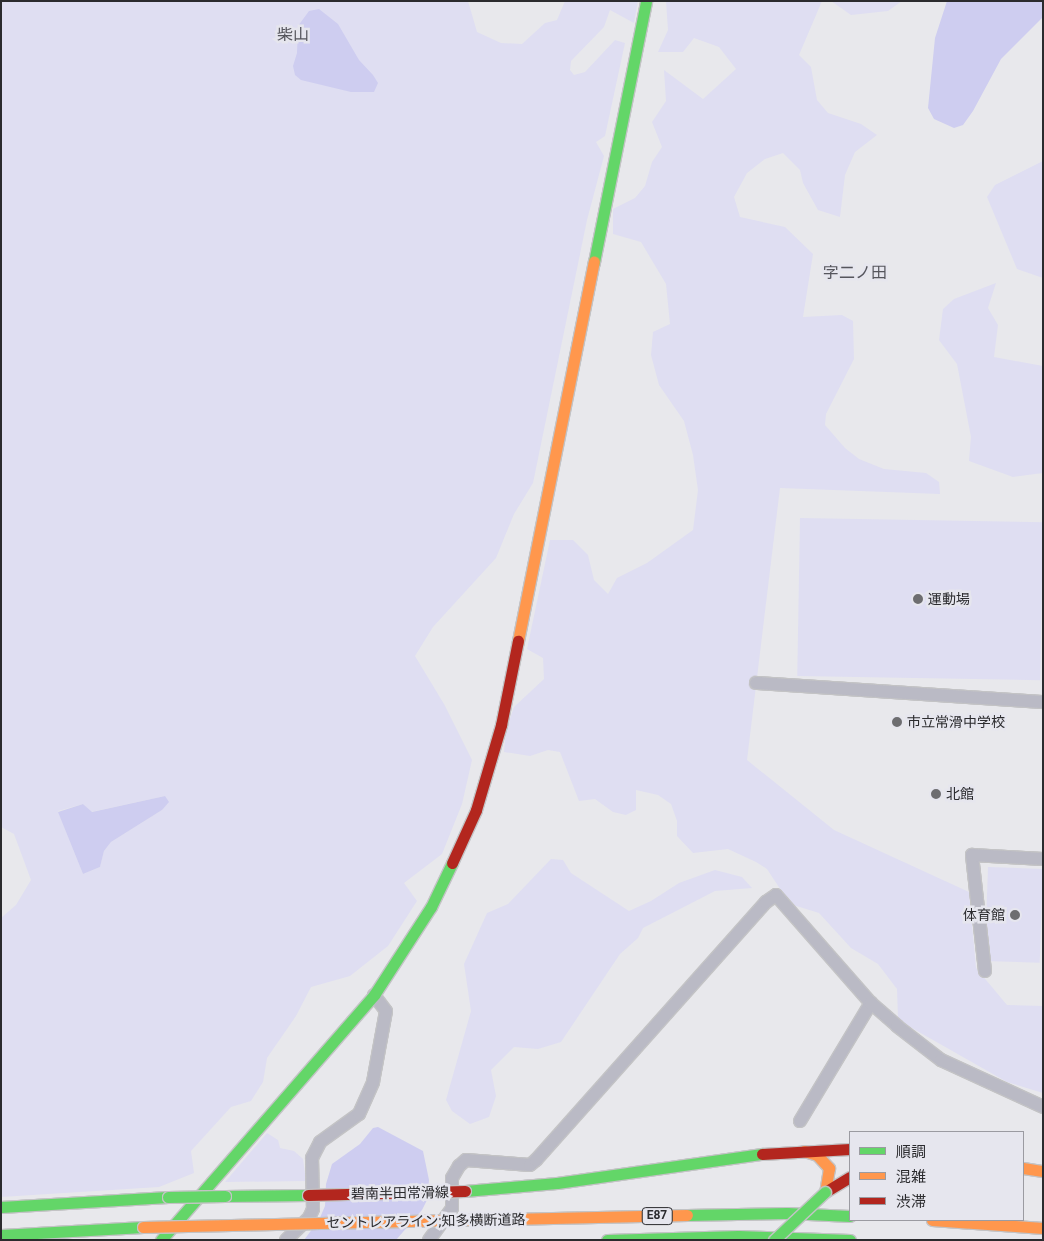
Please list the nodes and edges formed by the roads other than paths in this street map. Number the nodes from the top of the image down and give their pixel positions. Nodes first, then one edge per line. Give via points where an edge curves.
1 (646, 1) edge
2 (756, 683) dead end
3 (1043, 702) edge
4 (1043, 858) edge
5 (985, 971) dead end
6 (374, 995) junction
7 (870, 1003) junction
8 (1043, 1107) edge
9 (800, 1121) dead end
10 (849, 1149) edge
11 (796, 1150) junction
12 (1024, 1168) edge
13 (1043, 1171) edge
14 (849, 1178) edge
15 (826, 1192) junction
16 (1, 1207) edge
17 (849, 1216) edge
18 (946, 1221) edge
19 (1043, 1228) edge
20 (1, 1235) edge
21 (161, 1240) edge
22 (286, 1240) edge
23 (429, 1240) edge
24 (607, 1240) edge
25 (774, 1240) edge
26 (850, 1240) edge

1 - 6 main road via 501,725 476,810 431,907
2 - 3 street
4 - 5 street via 972,855
6 - 21 main road
6 - 22 street via 386,1011 373,1082 359,1114 320,1142 312,1158 313,1209 309,1218
7 - 8 street via 941,1060
7 - 9 street
7 - 23 street via 786,905 776,895 770,898 584,1102 536,1160 530,1165 466,1160 459,1166 452,1178 452,1208
10 - 11 main road, 碧南半田常滑線
11 - 15 main road, 碧南半田常滑線 via 817,1155 824,1161 829,1168
11 - 16 main road, 碧南半田常滑線, bridge via 557,1183 465,1191 168,1197
12 - 13 main road
14 - 15 main road
15 - 25 main road, bridge
17 - 20 main road, セントレアライン;知多横断道路 / E87, bridge via 787,1213 143,1227
18 - 19 main road
24 - 26 main road, E87 via 738,1236

